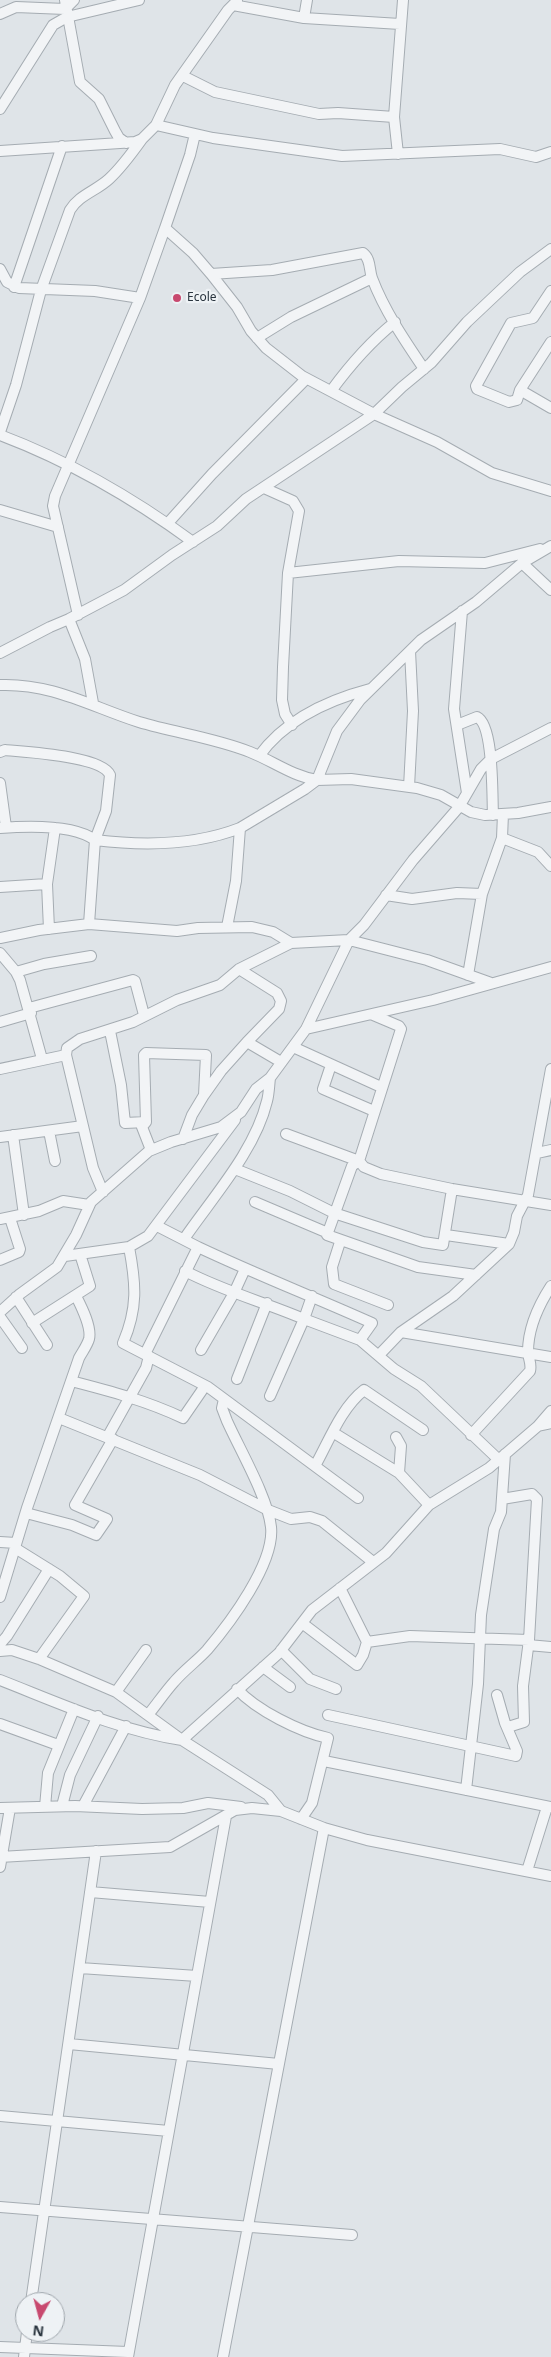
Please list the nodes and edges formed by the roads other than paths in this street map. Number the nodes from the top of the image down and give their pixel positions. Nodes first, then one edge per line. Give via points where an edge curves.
1 (74, 0) edge
2 (139, 0) edge
3 (307, 0) edge
4 (403, 0) edge
5 (235, 3) edge
6 (66, 9) edge
7 (0, 14) edge
8 (304, 18) junction
9 (400, 24) junction
10 (183, 76) junction
11 (0, 109) edge
12 (394, 117) junction
13 (156, 125) junction
14 (195, 134) junction
15 (142, 139) junction
16 (126, 143) junction
17 (62, 146) junction
18 (0, 151) edge
19 (551, 152) edge
20 (398, 154) junction
21 (165, 228) junction
22 (551, 250) edge
23 (0, 269) edge
24 (211, 274) junction
25 (372, 278) junction
26 (14, 287) junction
27 (41, 290) junction
28 (551, 291) edge
29 (140, 298) junction
30 (395, 322) junction
31 (258, 338) junction
32 (551, 342) edge
33 (424, 369) junction
34 (306, 379) junction
35 (520, 390) junction
36 (331, 391) junction
37 (551, 408) edge
38 (374, 414) junction
39 (0, 434) edge
40 (67, 464) junction
41 (264, 488) junction
42 (551, 491) edge
43 (0, 510) edge
44 (168, 523) junction
45 (58, 527) junction
46 (193, 542) junction
47 (522, 563) junction
48 (288, 573) junction
49 (551, 590) edge
50 (462, 611) junction
51 (74, 617) junction
52 (410, 651) junction
53 (0, 653) edge
54 (0, 685) edge
55 (371, 689) junction
56 (93, 703) junction
57 (292, 725) junction
58 (457, 725) junction
59 (551, 728) edge
60 (0, 752) edge
61 (259, 756) junction
62 (491, 759) junction
63 (317, 780) junction
64 (0, 783) edge
65 (409, 787) junction
66 (467, 793) junction
67 (459, 807) junction
68 (551, 807) edge
69 (498, 814) junction
70 (3, 828) edge
71 (55, 828) junction
72 (240, 828) junction
73 (502, 838) junction
74 (95, 840) junction
75 (551, 866) edge
76 (47, 884) junction
77 (0, 887) edge
78 (386, 894) junction
79 (482, 894) junction
80 (89, 924) junction
81 (226, 927) junction
82 (49, 929) junction
83 (0, 938) edge
84 (349, 940) junction
85 (291, 943) junction
86 (0, 953) edge
87 (91, 956) dead end
88 (551, 967) edge
89 (239, 969) junction
90 (16, 972) junction
91 (468, 975) junction
92 (492, 983) junction
93 (30, 1011) junction
94 (144, 1015) junction
95 (373, 1015) junction
96 (0, 1022) edge
97 (306, 1029) junction
98 (110, 1031) junction
99 (247, 1042) junction
100 (293, 1047) junction
101 (66, 1055) junction
102 (42, 1059) junction
103 (281, 1062) junction
104 (331, 1065) junction
105 (0, 1069) edge
106 (551, 1069) edge
107 (270, 1078) junction
108 (381, 1086) junction
109 (204, 1095) junction
110 (374, 1111) junction
111 (241, 1112) junction
112 (146, 1122) junction
113 (83, 1126) junction
114 (50, 1130) junction
115 (286, 1134) dead end
116 (13, 1135) junction
117 (0, 1137) edge
118 (183, 1138) junction
119 (151, 1150) junction
120 (551, 1150) edge
121 (537, 1153) junction
122 (55, 1161) dead end
123 (359, 1161) junction
124 (234, 1169) junction
125 (452, 1188) junction
126 (103, 1192) junction
127 (526, 1201) junction
128 (255, 1202) dead end
129 (89, 1205) junction
130 (551, 1205) edge
131 (334, 1213) junction
132 (24, 1215) junction
133 (5, 1219) edge
134 (157, 1226) junction
135 (328, 1232) junction
136 (446, 1235) junction
137 (184, 1239) junction
138 (340, 1242) junction
139 (509, 1244) junction
140 (198, 1246) junction
141 (129, 1248) junction
142 (80, 1254) junction
143 (65, 1256) junction
144 (0, 1260) edge
145 (245, 1269) junction
146 (185, 1271) junction
147 (476, 1276) junction
148 (551, 1286) edge
149 (234, 1293) junction
150 (76, 1296) junction
151 (312, 1296) junction
152 (14, 1299) junction
153 (0, 1303) edge
154 (267, 1303) junction
155 (388, 1305) dead end
156 (0, 1312) edge
157 (0, 1317) edge
158 (304, 1319) junction
159 (32, 1323) junction
160 (401, 1332) junction
161 (360, 1340) junction
162 (47, 1345) dead end
163 (22, 1348) dead end
164 (201, 1350) dead end
165 (528, 1354) junction
166 (147, 1355) junction
167 (379, 1355) junction
168 (551, 1357) edge
169 (236, 1379) dead end
170 (71, 1381) junction
171 (205, 1386) junction
172 (128, 1396) junction
173 (270, 1396) dead end
174 (224, 1400) junction
175 (551, 1411) edge
176 (59, 1418) junction
177 (551, 1424) edge
178 (538, 1426) junction
179 (423, 1430) dead end
180 (334, 1433) junction
181 (471, 1435) junction
182 (396, 1437) dead end
183 (110, 1438) junction
184 (502, 1457) junction
185 (315, 1466) junction
186 (399, 1473) junction
187 (358, 1498) dead end
188 (502, 1499) junction
189 (429, 1505) junction
190 (268, 1510) junction
191 (26, 1513) junction
192 (0, 1542) edge
193 (15, 1546) junction
194 (373, 1562) junction
195 (49, 1569) junction
196 (2, 1580) edge
197 (340, 1588) junction
198 (0, 1596) edge
199 (302, 1623) junction
200 (480, 1638) junction
201 (367, 1642) junction
202 (528, 1642) junction
203 (0, 1644) edge
204 (551, 1648) edge
205 (146, 1650) dead end
206 (281, 1650) junction
207 (0, 1651) edge
208 (39, 1660) junction
209 (263, 1666) junction
210 (0, 1680) edge
211 (290, 1687) dead end
212 (237, 1689) junction
213 (336, 1690) dead end
214 (116, 1692) junction
215 (497, 1695) dead end
216 (74, 1708) junction
217 (148, 1715) junction
218 (328, 1715) dead end
219 (98, 1716) junction
220 (0, 1724) edge
221 (126, 1726) junction
222 (508, 1727) junction
223 (182, 1740) junction
224 (58, 1746) junction
225 (471, 1746) junction
226 (324, 1760) junction
227 (466, 1790) junction
228 (62, 1806) junction
229 (84, 1806) junction
230 (45, 1807) junction
231 (549, 1807) edge
232 (5, 1808) edge
233 (252, 1808) junction
234 (281, 1810) junction
235 (226, 1816) junction
236 (302, 1819) junction
237 (324, 1828) junction
238 (96, 1851) junction
239 (1, 1860) edge
240 (527, 1870) junction
241 (551, 1876) edge
242 (90, 1892) junction
243 (210, 1902) junction
244 (80, 1968) junction
245 (197, 1976) junction
246 (69, 2044) junction
247 (183, 2055) junction
248 (279, 2064) junction
249 (0, 2116) edge
250 (58, 2121) junction
251 (169, 2131) junction
252 (0, 2207) edge
253 (45, 2210) junction
254 (153, 2219) junction
255 (248, 2226) junction
256 (352, 2234) dead end
257 (33, 2292) edge
258 (0, 2347) edge
259 (24, 2353) edge
260 (226, 2354) edge
261 (128, 2355) edge

1 - 6 street
2 - 6 street
3 - 8 street
4 - 9 street
5 - 8 street
5 - 10 street
6 - 7 street via 16,7
6 - 11 street
6 - 16 street via 80,82 99,99 115,132
8 - 9 street
9 - 12 street
10 - 12 street via 215,92 319,114
10 - 13 street via 175,85
12 - 20 street
13 - 14 street
13 - 15 street
14 - 20 street via 342,156
14 - 21 street
15 - 16 street
15 - 27 street via 109,178 96,190 76,200
16 - 17 street
17 - 18 street
17 - 26 street
19 - 20 street via 536,156 500,149
21 - 24 street
21 - 29 street
22 - 33 street via 520,272
23 - 26 street
24 - 25 street via 272,270 358,253 366,256
24 - 31 street
25 - 30 street
25 - 31 street via 291,317
26 - 27 street
27 - 29 street via 95,291
27 - 39 street
28 - 35 street via 533,318 511,323 476,383 478,389 509,402 517,400
29 - 40 street
30 - 33 street
30 - 36 street via 347,368
31 - 34 street
32 - 35 street
33 - 38 street
34 - 36 street
34 - 44 street
35 - 37 street
36 - 38 street
38 - 41 street
38 - 42 street via 437,442 492,473
39 - 40 street
40 - 44 street
40 - 45 street via 53,506
41 - 46 street
41 - 48 street via 293,501 300,511
43 - 45 street
44 - 46 street
45 - 51 street
46 - 51 street via 124,590
47 - 48 street via 551,546 486,562 399,561
47 - 49 street
47 - 50 street
48 - 57 street via 282,700
50 - 52 street
50 - 58 street via 455,702
51 - 53 street
51 - 56 street
52 - 55 street
52 - 65 street via 413,710
54 - 56 street via 56,691
55 - 57 street via 340,697
55 - 63 street via 337,731
56 - 61 street via 138,721
57 - 61 street via 274,737
58 - 62 street via 480,718 485,725
58 - 66 street
59 - 62 street
60 - 74 street via 6,750 79,760 108,770 106,811
61 - 63 street via 295,774
62 - 66 street
62 - 69 street
63 - 65 street via 351,779
63 - 72 street
64 - 70 street
65 - 67 street via 441,795
66 - 67 street
67 - 69 street via 471,812
67 - 78 street
68 - 69 street
69 - 73 street
70 - 71 street
71 - 74 street via 84,834
71 - 76 street
72 - 74 street via 205,840 132,844
72 - 81 street via 236,882
73 - 75 street via 538,852
73 - 79 street
74 - 80 street
76 - 77 street
76 - 82 street
78 - 79 street via 412,899 457,893
78 - 84 street
79 - 91 street
80 - 81 street via 177,931
80 - 82 street
81 - 85 street via 263,928
82 - 83 street
84 - 85 street
84 - 91 street via 427,960
84 - 97 street
85 - 89 street
86 - 90 street
87 - 90 street
88 - 92 street
89 - 94 street via 220,985
89 - 99 street via 277,994 281,1001 279,1009
90 - 93 street
91 - 92 street
92 - 95 street
93 - 94 street via 133,980
93 - 96 street
93 - 102 street
94 - 98 street
95 - 97 street
95 - 108 street via 401,1029
97 - 100 street
98 - 101 street via 80,1039 67,1048
98 - 112 street via 125,1123
99 - 103 street
99 - 109 street via 221,1070
100 - 103 street
100 - 104 street
101 - 102 street
101 - 113 street
102 - 105 street
103 - 107 street
104 - 108 street
104 - 110 street via 323,1089
106 - 121 street
107 - 111 street via 256,1088
107 - 124 street via 267,1101 256,1129
108 - 110 street
109 - 112 street via 206,1055 146,1053
109 - 118 street
110 - 123 street
111 - 118 street via 221,1127
111 - 134 street
112 - 119 street via 142,1127
113 - 114 street
113 - 126 street
114 - 116 street
114 - 122 street
115 - 123 street
116 - 117 street
116 - 132 street
118 - 119 street
119 - 126 street
120 - 121 street
121 - 127 street
123 - 125 street via 364,1167 381,1174
123 - 131 street via 352,1166
124 - 131 street via 290,1190
124 - 137 street
125 - 127 street
125 - 136 street
126 - 129 street
127 - 130 street
127 - 139 street via 517,1216
128 - 135 street
129 - 132 street via 63,1201
129 - 143 street
131 - 135 street
131 - 136 street via 423,1242 443,1245
132 - 133 street
133 - 144 street via 20,1249
134 - 137 street
134 - 141 street
135 - 138 street via 328,1238
136 - 139 street
137 - 140 street
138 - 147 street via 418,1267
138 - 155 street via 332,1268 334,1284
139 - 147 street
140 - 145 street
140 - 146 street
141 - 142 street
141 - 166 street via 135,1301 123,1343
142 - 143 street
142 - 150 street via 90,1286
143 - 152 street via 57,1267
145 - 149 street
145 - 151 street
146 - 149 street
146 - 166 street
147 - 160 street
148 - 165 street via 530,1329
149 - 154 street
149 - 164 street
150 - 159 street
150 - 170 street via 90,1333
151 - 158 street
151 - 161 street via 372,1323
152 - 153 street
152 - 156 street
152 - 159 street
154 - 158 street
154 - 169 street
157 - 163 street
158 - 161 street
158 - 173 street
159 - 162 street
160 - 165 street
160 - 167 street
161 - 167 street
165 - 168 street
165 - 181 street via 530,1370
166 - 171 street
166 - 172 street via 146,1368
167 - 181 street via 421,1386
170 - 172 street
170 - 176 street
171 - 172 street via 183,1418
171 - 174 street
172 - 183 street
174 - 185 street
174 - 190 street via 222,1408 227,1421
175 - 178 street
176 - 183 street
176 - 191 street
177 - 178 street
178 - 184 street
179 - 180 street via 364,1390 356,1396
180 - 185 street
180 - 186 street
181 - 184 street
182 - 186 street via 401,1446
183 - 190 street via 200,1475
183 - 191 street via 75,1505 107,1519 96,1535
184 - 188 street
184 - 189 street
185 - 187 street
186 - 189 street
188 - 200 street via 487,1565
188 - 202 street via 532,1494 537,1499
189 - 194 street via 386,1553
190 - 194 street via 291,1519 310,1517 322,1521
190 - 217 street via 272,1528 269,1550 256,1578 232,1618 206,1651 172,1683
191 - 193 street
192 - 193 street
193 - 195 street
193 - 196 street
194 - 197 street
195 - 203 street
195 - 208 street via 84,1596
196 - 198 street
197 - 199 street via 312,1610
197 - 201 street
199 - 201 street via 356,1665
199 - 206 street
200 - 201 street via 410,1636
200 - 202 street
200 - 225 street
202 - 204 street
202 - 222 street via 524,1722
205 - 214 street
206 - 209 street
206 - 213 street via 310,1679
207 - 208 street via 12,1650
208 - 214 street
209 - 211 street
209 - 212 street
210 - 216 street
212 - 223 street
212 - 226 street via 256,1707 311,1734 328,1738
214 - 217 street
215 - 222 street
216 - 219 street
216 - 224 street
217 - 223 street
218 - 225 street
219 - 221 street
219 - 228 street via 70,1775
220 - 224 street
221 - 223 street
221 - 229 street
222 - 225 street via 516,1756
223 - 234 street via 268,1795
224 - 230 street via 48,1773
225 - 227 street
226 - 227 street
226 - 236 street via 312,1803
227 - 231 street
228 - 229 street
228 - 230 street
229 - 233 street via 142,1809 183,1808 208,1803
230 - 232 street
231 - 240 street
232 - 239 street
233 - 234 street
233 - 235 street via 235,1810
234 - 236 street
235 - 238 street via 170,1847
235 - 243 street
236 - 237 street
237 - 240 street via 367,1840
237 - 248 street
238 - 239 street
238 - 242 street
240 - 241 street
242 - 243 street
242 - 244 street
243 - 245 street
244 - 245 street
244 - 246 street
245 - 247 street
246 - 247 street
246 - 250 street
247 - 248 street
247 - 251 street
248 - 255 street
249 - 250 street
250 - 251 street
250 - 253 street
251 - 254 street
252 - 253 street
253 - 254 street
253 - 257 street
254 - 255 street
254 - 261 street
255 - 256 street
255 - 260 street
258 - 259 street
259 - 261 street

